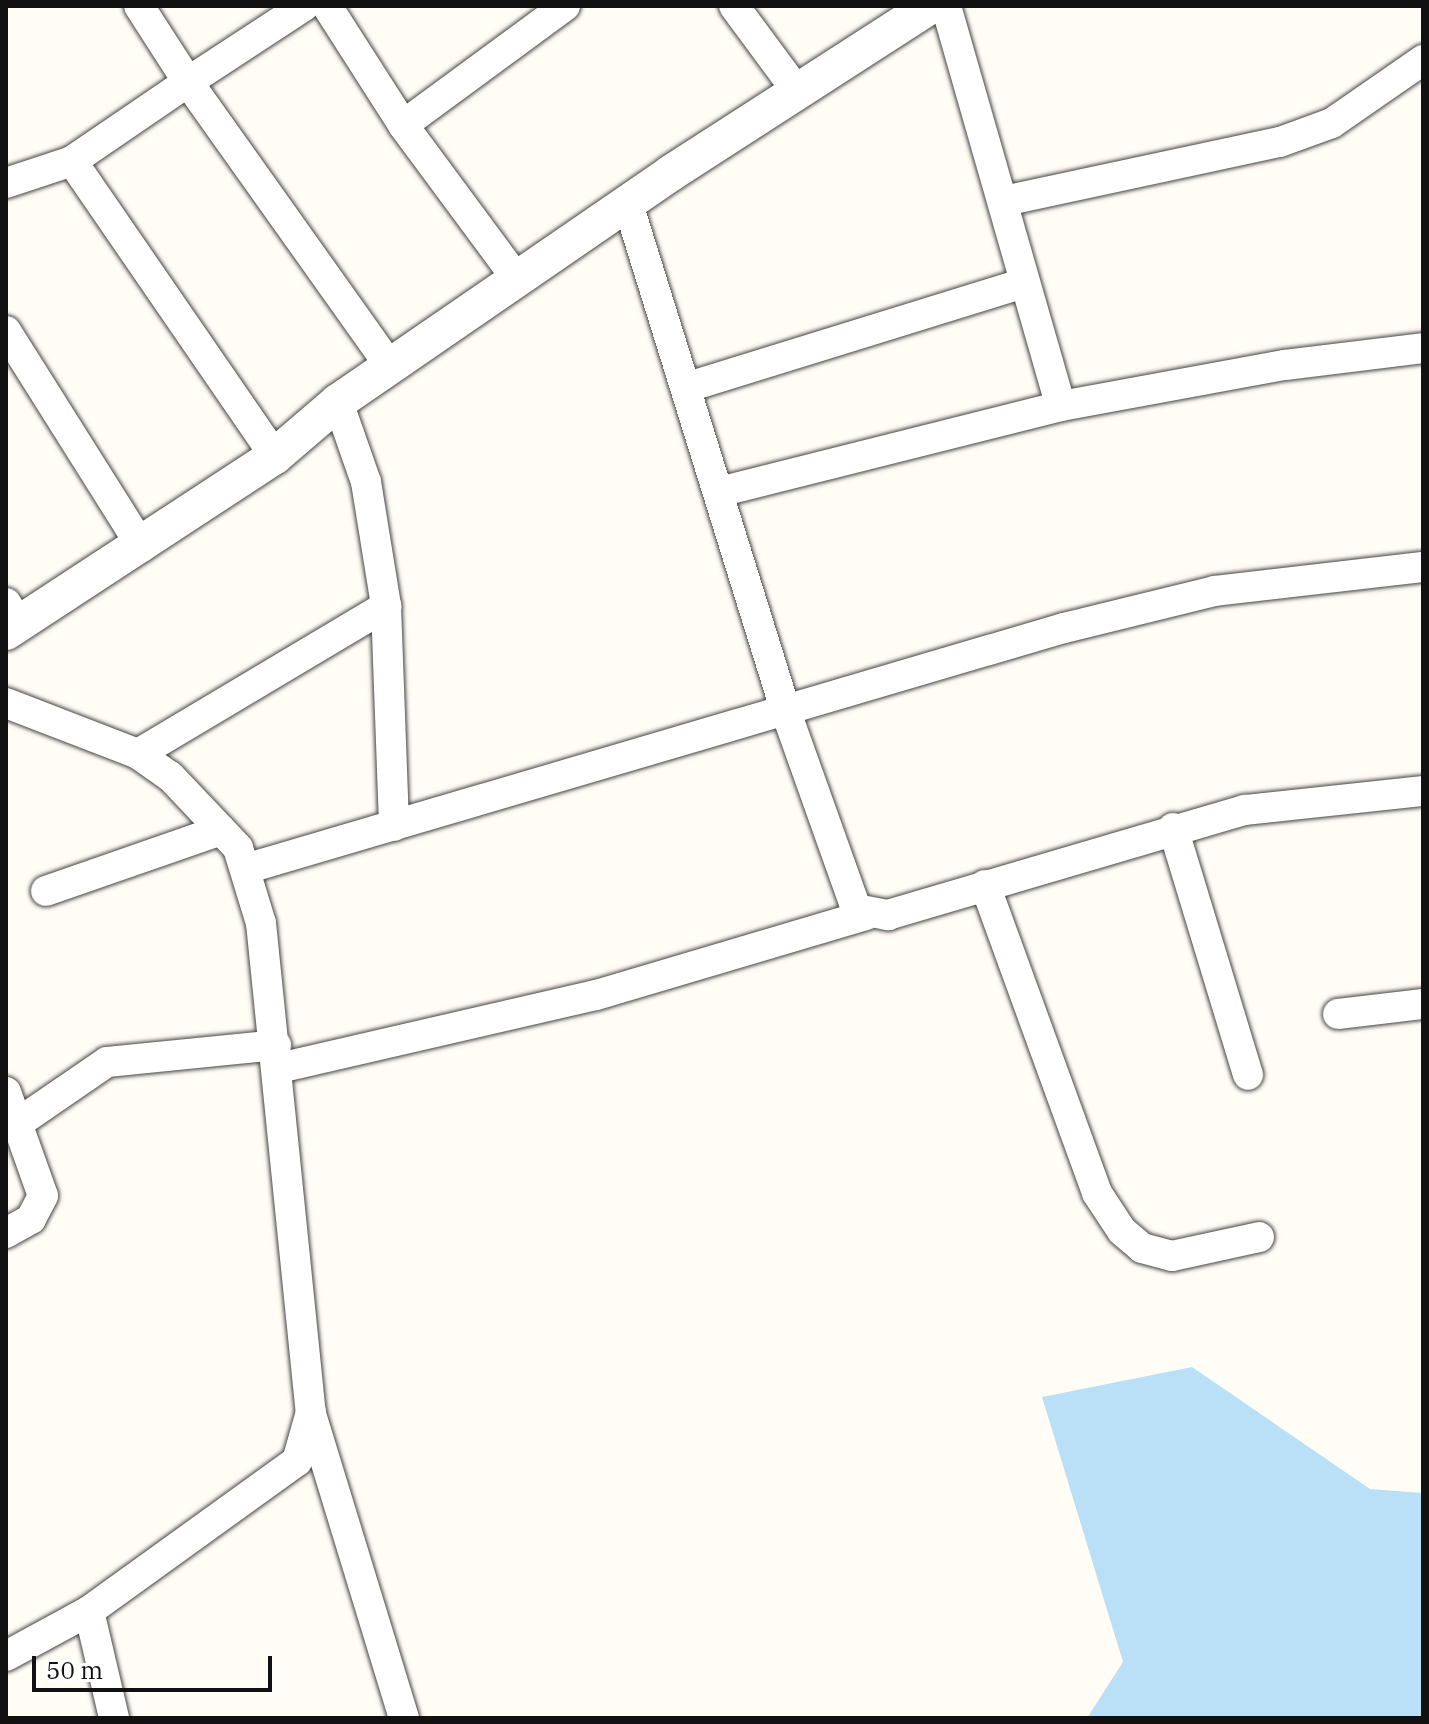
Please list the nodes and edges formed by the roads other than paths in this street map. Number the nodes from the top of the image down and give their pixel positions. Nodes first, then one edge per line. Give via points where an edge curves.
1 (139, 6) edge
2 (304, 6) edge
3 (327, 6) edge
4 (565, 6) edge
5 (734, 6) edge
6 (946, 6) edge
7 (913, 11) edge
8 (1423, 60) edge
9 (188, 82) junction
10 (797, 91) junction
11 (403, 125) junction
12 (72, 161) junction
13 (6, 183) edge
14 (1004, 201) junction
15 (628, 204) junction
16 (517, 279) junction
17 (1023, 283) junction
18 (6, 331) edge
19 (1423, 348) edge
20 (391, 368) junction
21 (688, 387) junction
22 (338, 402) junction
23 (1061, 406) junction
24 (275, 456) junction
25 (719, 492) junction
26 (142, 547) junction
27 (1423, 567) edge
28 (386, 606) junction
29 (10, 620) edge
30 (6, 703) edge
31 (786, 712) junction
32 (138, 754) junction
33 (1423, 791) edge
34 (394, 826) junction
35 (1173, 828) junction
36 (221, 830) junction
37 (245, 869) junction
38 (985, 885) junction
39 (46, 891) dead end
40 (866, 915) junction
41 (1423, 1004) edge
42 (1338, 1014) dead end
43 (278, 1056) junction
44 (1248, 1075) dead end
45 (6, 1092) edge
46 (18, 1123) junction
47 (6, 1233) edge
48 (1259, 1237) dead end
49 (311, 1412) junction
50 (89, 1611) junction
51 (6, 1656) edge
52 (114, 1718) edge
53 (404, 1718) edge

1 - 9 street
2 - 9 street
3 - 11 street
4 - 11 street
5 - 10 street
6 - 14 street
7 - 10 street
8 - 14 street via 1332,123 1280,142
9 - 12 street
9 - 20 street
10 - 15 street
11 - 16 street
12 - 13 street
12 - 24 street
14 - 17 street
15 - 16 street
15 - 21 street
16 - 20 street
17 - 21 street
17 - 23 street
18 - 26 street
19 - 23 street
20 - 22 street
21 - 25 street
22 - 24 street
22 - 28 street via 366,482
23 - 25 street
24 - 26 street
25 - 31 street
26 - 29 street
27 - 31 street via 1215,591
28 - 32 street
28 - 34 street
30 - 32 street
31 - 34 street
31 - 40 street via 845,894
32 - 36 street via 170,776
33 - 35 street via 1245,810
34 - 37 street
35 - 38 street
35 - 44 street
36 - 37 street
36 - 39 street
37 - 43 street via 261,923
38 - 40 street
38 - 48 street via 1097,1193 1122,1231 1142,1248 1172,1256
40 - 43 street via 596,995
41 - 42 street
43 - 46 street via 107,1062
43 - 49 street
45 - 46 street
46 - 47 street via 43,1196 31,1219
49 - 50 street via 297,1461
49 - 53 street
50 - 51 street
50 - 52 street

